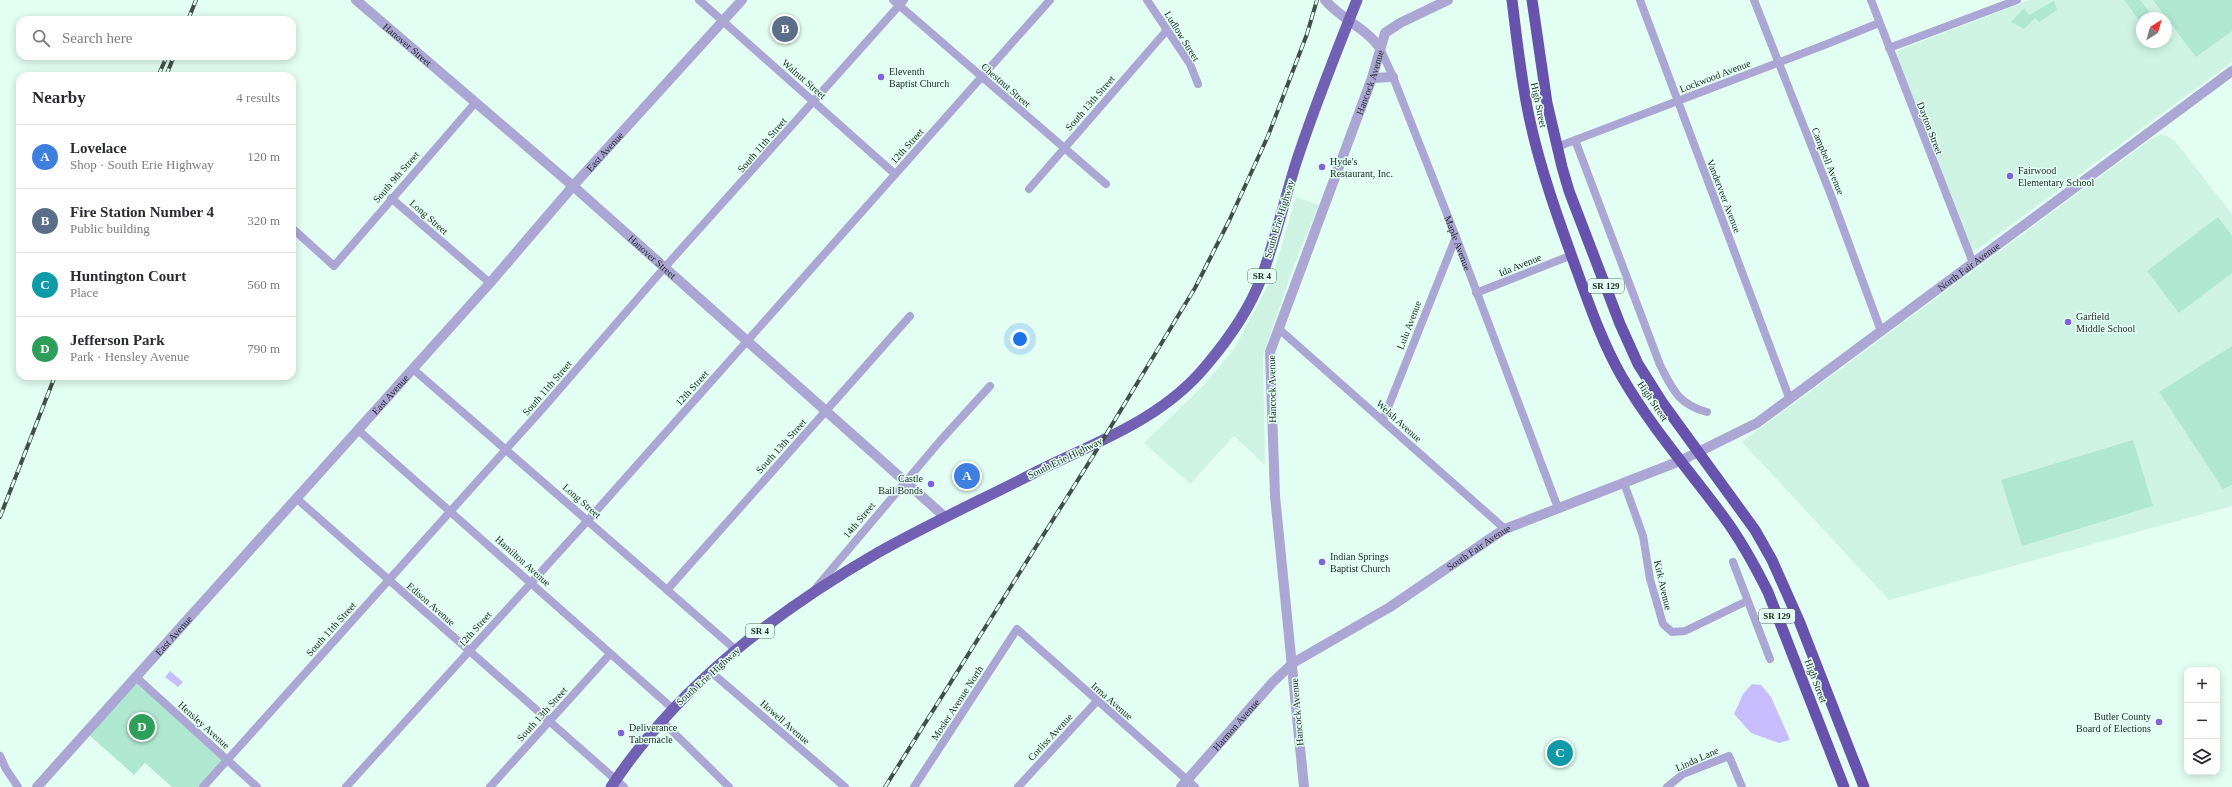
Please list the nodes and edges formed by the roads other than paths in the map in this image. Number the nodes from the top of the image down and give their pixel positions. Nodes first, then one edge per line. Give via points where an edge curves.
1 (356, 0) edge
2 (699, 0) edge
3 (742, 0) edge
4 (1050, 0) edge
5 (1158, 0) edge
6 (1325, 0) edge
7 (1357, 0) edge
8 (1448, 0) edge
9 (1512, 0) edge
10 (1532, 0) edge
11 (1640, 0) edge
12 (1754, 0) edge
13 (1871, 0) edge
14 (2017, 0) edge
15 (899, 2) edge
16 (1149, 2) edge
17 (1348, 21) junction
18 (723, 22) junction
19 (1879, 23) junction
20 (1167, 30) junction
21 (1380, 48) junction
22 (1890, 48) junction
23 (1778, 62) junction
24 (2232, 71) edge
25 (1393, 76) junction
26 (982, 78) junction
27 (1372, 78) junction
28 (1198, 84) dead end
29 (814, 101) junction
30 (1678, 101) junction
31 (475, 103) junction
32 (1575, 140) junction
33 (1558, 147) junction
34 (1063, 149) junction
35 (895, 174) junction
36 (1106, 184) dead end
37 (572, 186) junction
38 (1029, 189) dead end
39 (391, 198) junction
40 (296, 232) edge
41 (1456, 237) junction
42 (1572, 255) junction
43 (1973, 263) junction
44 (665, 267) junction
45 (490, 284) junction
46 (1476, 293) junction
47 (910, 316) dead end
48 (1279, 328) junction
49 (1881, 331) junction
50 (746, 343) junction
51 (413, 368) junction
52 (990, 386) dead end
53 (1790, 400) junction
54 (825, 411) junction
55 (1707, 412) dead end
56 (1383, 420) junction
57 (358, 430) junction
58 (506, 449) junction
59 (1700, 452) junction
60 (1680, 461) junction
61 (906, 481) junction
62 (1624, 483) junction
63 (296, 498) junction
64 (1558, 508) junction
65 (451, 510) junction
66 (945, 517) junction
67 (589, 519) junction
68 (1505, 529) junction
69 (1733, 562) dead end
70 (388, 580) junction
71 (531, 581) junction
72 (667, 590) junction
73 (809, 596) junction
74 (1747, 601) junction
75 (1017, 629) joint
76 (468, 650) junction
77 (736, 650) junction
78 (610, 654) junction
79 (1770, 659) dead end
80 (1293, 663) junction
81 (711, 672) junction
82 (137, 678) junction
83 (1097, 701) junction
84 (672, 708) junction
85 (550, 720) junction
86 (661, 720) junction
87 (0, 756) edge
88 (228, 760) junction
89 (1184, 783) edge
90 (617, 784) edge
91 (18, 787) edge
92 (37, 787) edge
93 (203, 787) edge
94 (257, 787) edge
95 (346, 787) edge
96 (490, 787) edge
97 (729, 787) edge
98 (845, 787) edge
99 (914, 787) edge
100 (1018, 787) edge
101 (1195, 787) edge
102 (1304, 787) edge
103 (1666, 787) edge
104 (1742, 787) edge
105 (1844, 787) edge
106 (1864, 787) edge

1 - 31 street, Hanover Street
2 - 18 street, Walnut Street
3 - 18 street, East Avenue
4 - 26 street, 12th Street
5 - 16 street
6 - 17 street, Maple Avenue via 1335,12
7 - 17 main road, South Erie Highway / SR 4
8 - 21 street, Hancock Avenue via 1387,30
9 - 42 highway, High Street / SR 129 via 1529,119 1550,195
10 - 33 highway, High Street / SR 129 via 1547,103
11 - 30 street, Vanderveer Avenue
12 - 23 street, Campbell Avenue
13 - 19 street, Dayton Street
14 - 22 street
15 - 26 street, Chestnut Street
15 - 29 street, South 11th Street
16 - 20 street, Ludlow Street
17 - 21 street, Maple Avenue via 1370,36
17 - 66 main road, South Erie Highway / SR 4 via 1298,159 1262,276 1246,310 1218,352 1176,397 1139,422
18 - 29 street, Walnut Street
18 - 37 street, East Avenue
19 - 22 street, Dayton Street
19 - 23 street, Lockwood Avenue
20 - 28 street, Ludlow Street via 1190,64
20 - 34 street, South 13th Street
21 - 25 street, Maple Avenue
21 - 27 street, Hancock Avenue
22 - 43 street, Dayton Street
23 - 30 street, Lockwood Avenue
23 - 49 street, Campbell Avenue
24 - 43 street, North Fair Avenue
25 - 27 street
25 - 41 street, Maple Avenue
26 - 34 street, Chestnut Street
26 - 35 street, 12th Street
27 - 48 street, Hancock Avenue
29 - 35 street, Walnut Street
29 - 44 street, South 11th Street
30 - 32 street, Lockwood Avenue
30 - 53 street, Vanderveer Avenue
31 - 37 street, Hanover Street
31 - 39 street, South 9th Street
32 - 33 street, Lockwood Avenue
32 - 55 street via 1660,365 1674,392 1690,407
33 - 59 highway, High Street / SR 129 via 1580,219 1638,364 1662,402
34 - 36 street, Chestnut Street
34 - 38 street, South 13th Street
35 - 50 street, 12th Street
37 - 44 street, Hanover Street
37 - 45 street, East Avenue
39 - 40 street, South 9th Street via 334,266
39 - 45 street, Long Street
41 - 46 street, Maple Avenue
41 - 56 street, Lulu Avenue
42 - 46 street, Ida Avenue
42 - 60 highway, High Street / SR 129 via 1602,334 1622,377
43 - 49 street, North Fair Avenue
44 - 50 street, Hanover Street
44 - 58 street, South 11th Street
45 - 51 street, East Avenue
46 - 64 street, Maple Avenue
47 - 54 street, South 13th Street
48 - 56 street, Welsh Avenue
48 - 80 street, Hancock Avenue via 1270,352 1275,496
49 - 53 street, North Fair Avenue
50 - 54 street, Hanover Street
50 - 67 street, 12th Street
51 - 57 street, East Avenue
51 - 58 street, Long Street
52 - 61 street, 14th Street
53 - 59 street, North Fair Avenue via 1757,423
54 - 61 street, Hanover Street
54 - 72 street, South 13th Street
56 - 68 street, Welsh Avenue
57 - 63 street, East Avenue
57 - 65 street, Hamilton Avenue
58 - 65 street, South 11th Street
58 - 67 street, Long Street
59 - 60 street, North Fair Avenue
59 - 106 highway, High Street / SR 129 via 1755,530 1772,560 1800,623
60 - 62 street, South Fair Avenue
60 - 105 highway, High Street / SR 129 via 1738,536 1768,592
61 - 66 street, Hanover Street
61 - 73 street, 14th Street
62 - 64 street, South Fair Avenue
62 - 74 street, Kirk Avenue via 1643,536 1650,579 1663,624 1672,632 1685,632
63 - 70 street, Edison Avenue
63 - 82 street, East Avenue
64 - 68 street, South Fair Avenue
65 - 70 street, South 11th Street
65 - 71 street, Hamilton Avenue
66 - 73 main road, South Erie Highway / SR 4 via 881,551
67 - 71 street, 12th Street
67 - 72 street, Long Street
68 - 80 street, South Fair Avenue via 1395,604
69 - 74 street
70 - 76 street, Edison Avenue
70 - 88 street, South 11th Street
71 - 76 street, 12th Street
71 - 78 street, Hamilton Avenue
72 - 77 street, Long Street
73 - 77 main road, South Erie Highway / SR 4
74 - 79 street
75 - 83 street, Irma Avenue
75 - 99 street, Mosler Avenue North
76 - 85 street, Edison Avenue
76 - 95 street, 12th Street
77 - 81 main road, South Erie Highway / SR 4
78 - 84 street, Hamilton Avenue
78 - 85 street, South 13th Street
80 - 89 street, Harmon Avenue via 1272,683
80 - 102 street, Hancock Avenue
81 - 84 main road, South Erie Highway / SR 4
81 - 98 street, Howell Avenue
82 - 88 street, Hensley Avenue
82 - 92 street, East Avenue
83 - 89 street, Irma Avenue
83 - 100 street, Corliss Avenue
84 - 86 main road, South Erie Highway / SR 4
85 - 90 street, Edison Avenue
85 - 96 street, South 13th Street
86 - 90 main road, South Erie Highway / SR 4
86 - 97 street
87 - 91 street
88 - 93 street, South 11th Street
88 - 94 street, Hensley Avenue
89 - 101 street, Irma Avenue
103 - 104 street, Linda Lane via 1684,774 1729,756

